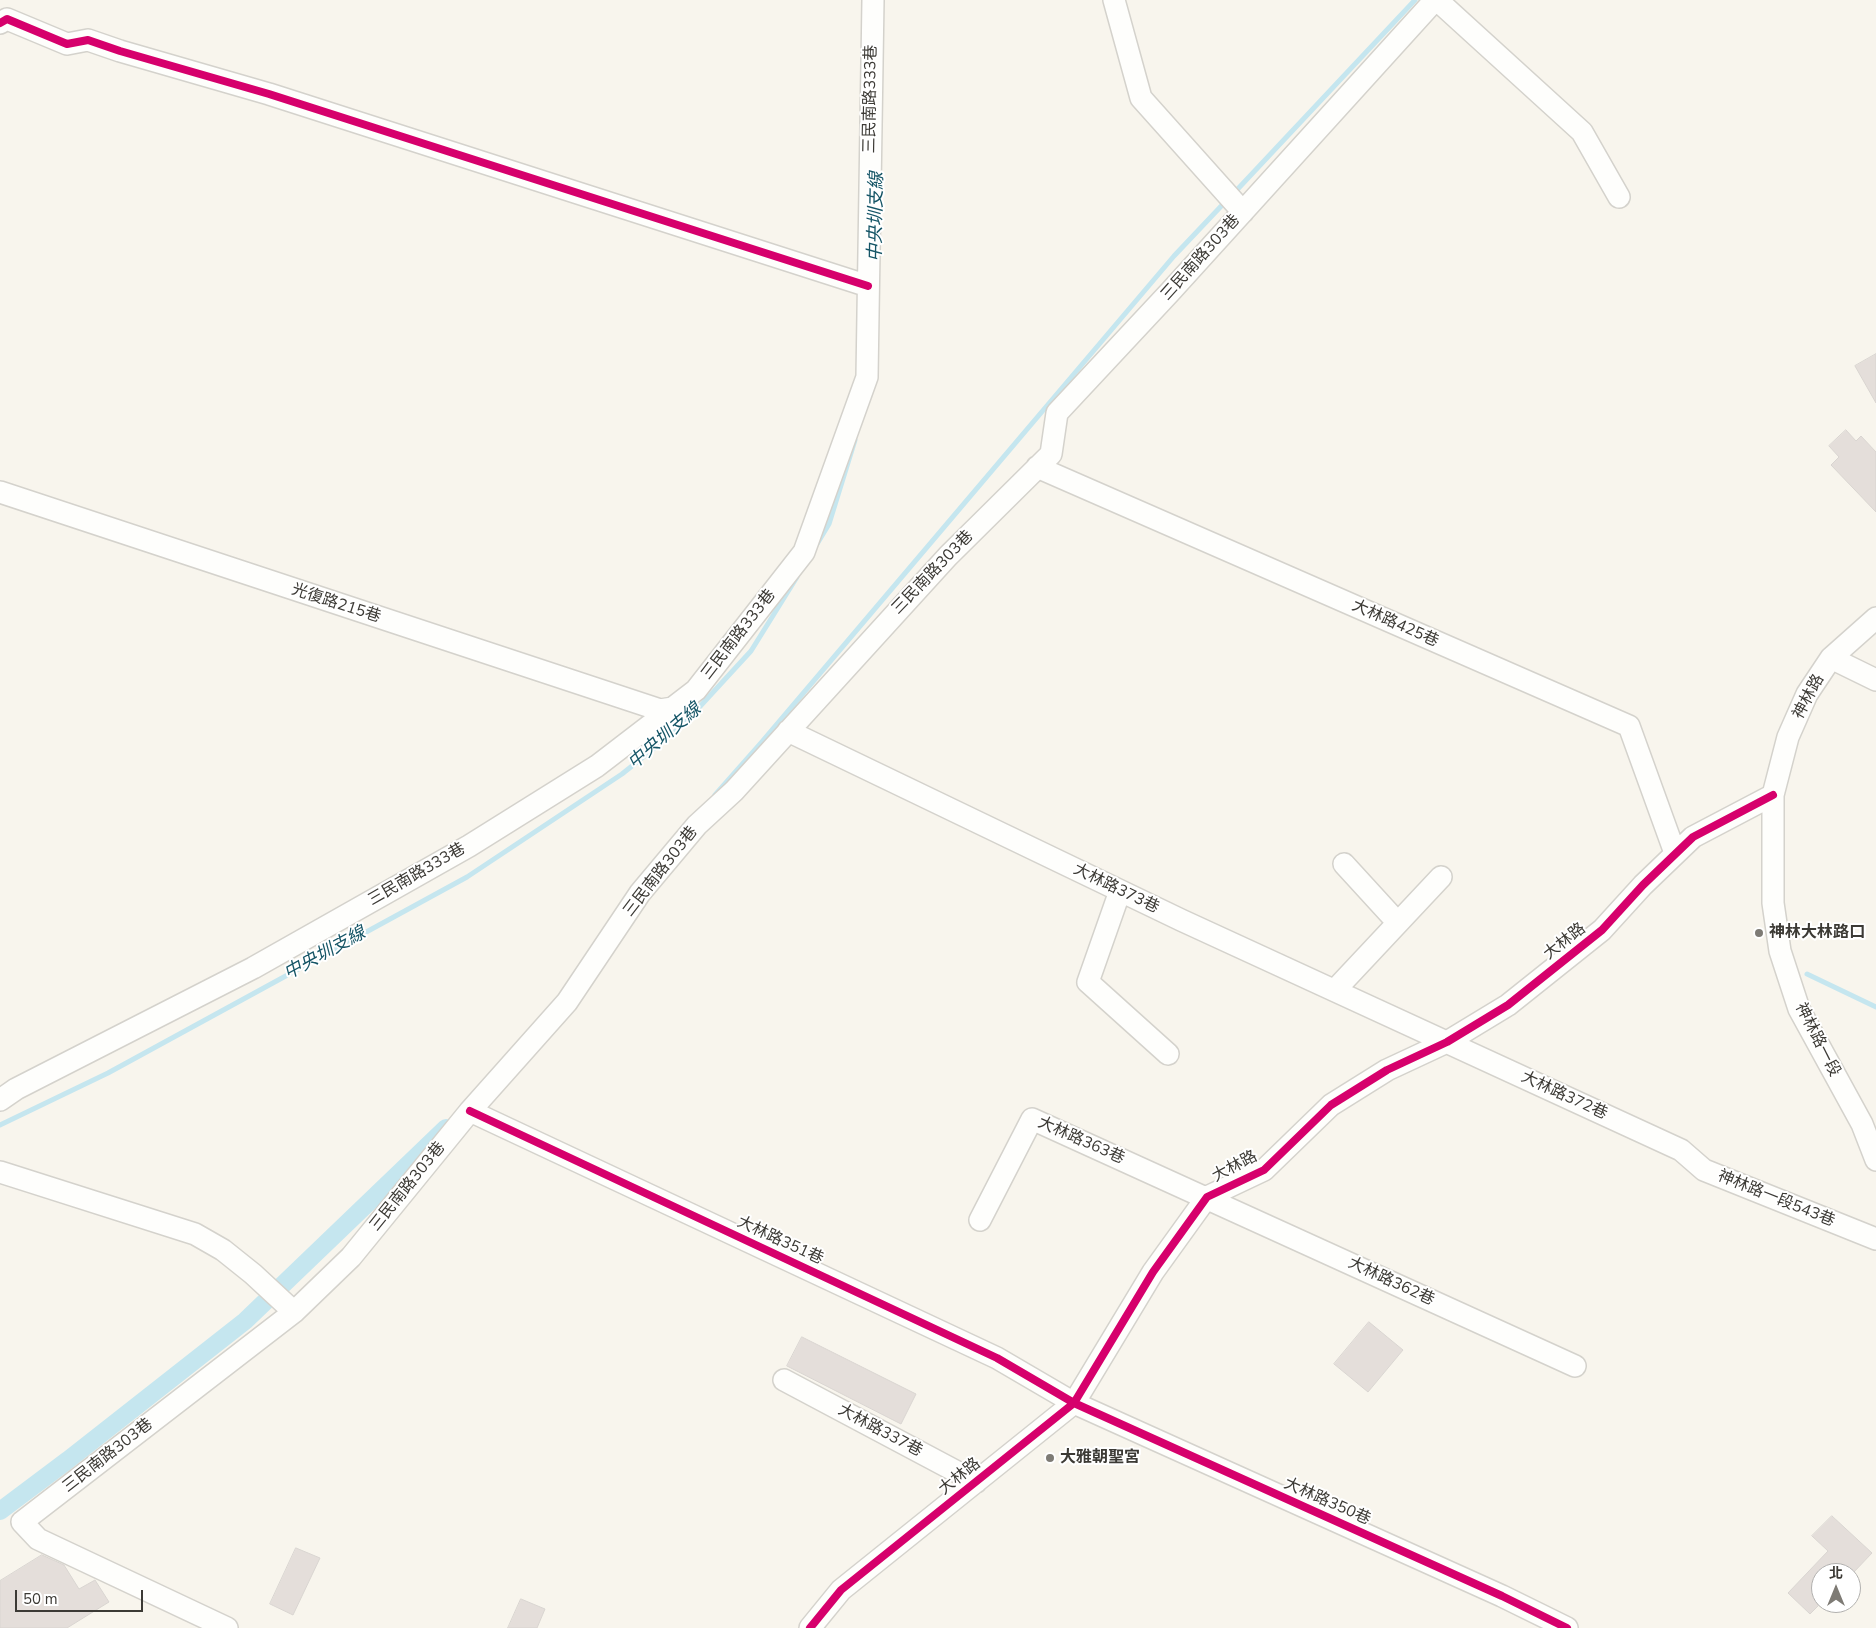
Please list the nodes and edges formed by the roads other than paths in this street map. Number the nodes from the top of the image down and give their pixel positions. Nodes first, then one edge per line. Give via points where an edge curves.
1 (873, 0) edge
2 (1114, 0) edge
3 (1436, 0) edge
4 (0, 23) edge
5 (1619, 197) dead end
6 (1243, 212) junction
7 (868, 286) junction
8 (1037, 468) junction
9 (0, 492) edge
10 (1876, 618) edge
11 (1831, 658) junction
12 (1876, 680) edge
13 (673, 708) junction
14 (788, 731) junction
15 (1773, 795) junction
16 (1675, 852) junction
17 (1344, 864) dead end
18 (1441, 877) dead end
19 (1120, 891) junction
20 (1398, 923) junction
21 (1335, 990) junction
22 (1447, 1042) junction
23 (1168, 1054) dead end
24 (0, 1100) edge
25 (470, 1111) junction
26 (1681, 1150) joint
27 (1876, 1160) edge
28 (0, 1172) edge
29 (1207, 1197) junction
30 (980, 1220) dead end
31 (1876, 1239) edge
32 (294, 1312) junction
33 (1575, 1366) dead end
34 (784, 1380) dead end
35 (1074, 1403) junction
36 (976, 1482) junction
37 (227, 1628) edge
38 (810, 1628) edge
39 (1567, 1628) edge

1 - 7 street, 三民南路333巷
2 - 6 street, 三民南路303巷 via 1141,98
3 - 5 street, 三民南路303巷 via 1582,132
3 - 6 street, 三民南路303巷
4 - 7 street via 6,19 67,44 88,40 269,94
6 - 8 street, 三民南路303巷 via 1057,413 1051,454
7 - 13 street, 三民南路333巷 via 867,377 804,552 696,690
8 - 14 street, 三民南路303巷 via 948,556
8 - 16 street, 大林路425巷 via 1629,726
9 - 13 street, 光復路215巷 via 660,710
10 - 11 street, 神林路
11 - 12 street
11 - 15 street, 神林路 via 1807,694 1788,737
13 - 24 street, 三民南路333巷 via 597,766 469,846 253,968
14 - 19 street, 大林路373巷
14 - 25 street, 三民南路303巷 via 697,825 640,893 567,1002
15 - 16 street, 大林路 via 1693,837
15 - 27 street, 神林路一段 via 1773,904 1780,950 1799,1009 1862,1124
16 - 22 street, 大林路 via 1602,930 1508,1005
17 - 20 street
18 - 20 street
19 - 21 street, 大林路373巷
19 - 23 street via 1088,982
20 - 21 street
21 - 22 street, 大林路373巷
22 - 26 street, 大林路372巷
22 - 29 street, 大林路 via 1387,1070 1331,1105 1264,1170
25 - 32 street, 三民南路303巷 via 351,1257
25 - 35 street, 大林路351巷 via 991,1355
26 - 31 street, 神林路一段543巷 via 1704,1170
28 - 32 street via 195,1234 253,1274
29 - 30 street, 大林路363巷 via 1032,1119
29 - 33 street, 大林路362巷
29 - 35 street, 大林路 via 1153,1272
32 - 37 street, 三民南路303巷 via 22,1522 38,1539
34 - 36 street, 大林路337巷
35 - 36 street, 大林路
35 - 39 street, 大林路350巷
36 - 38 street, 大林路 via 841,1590

